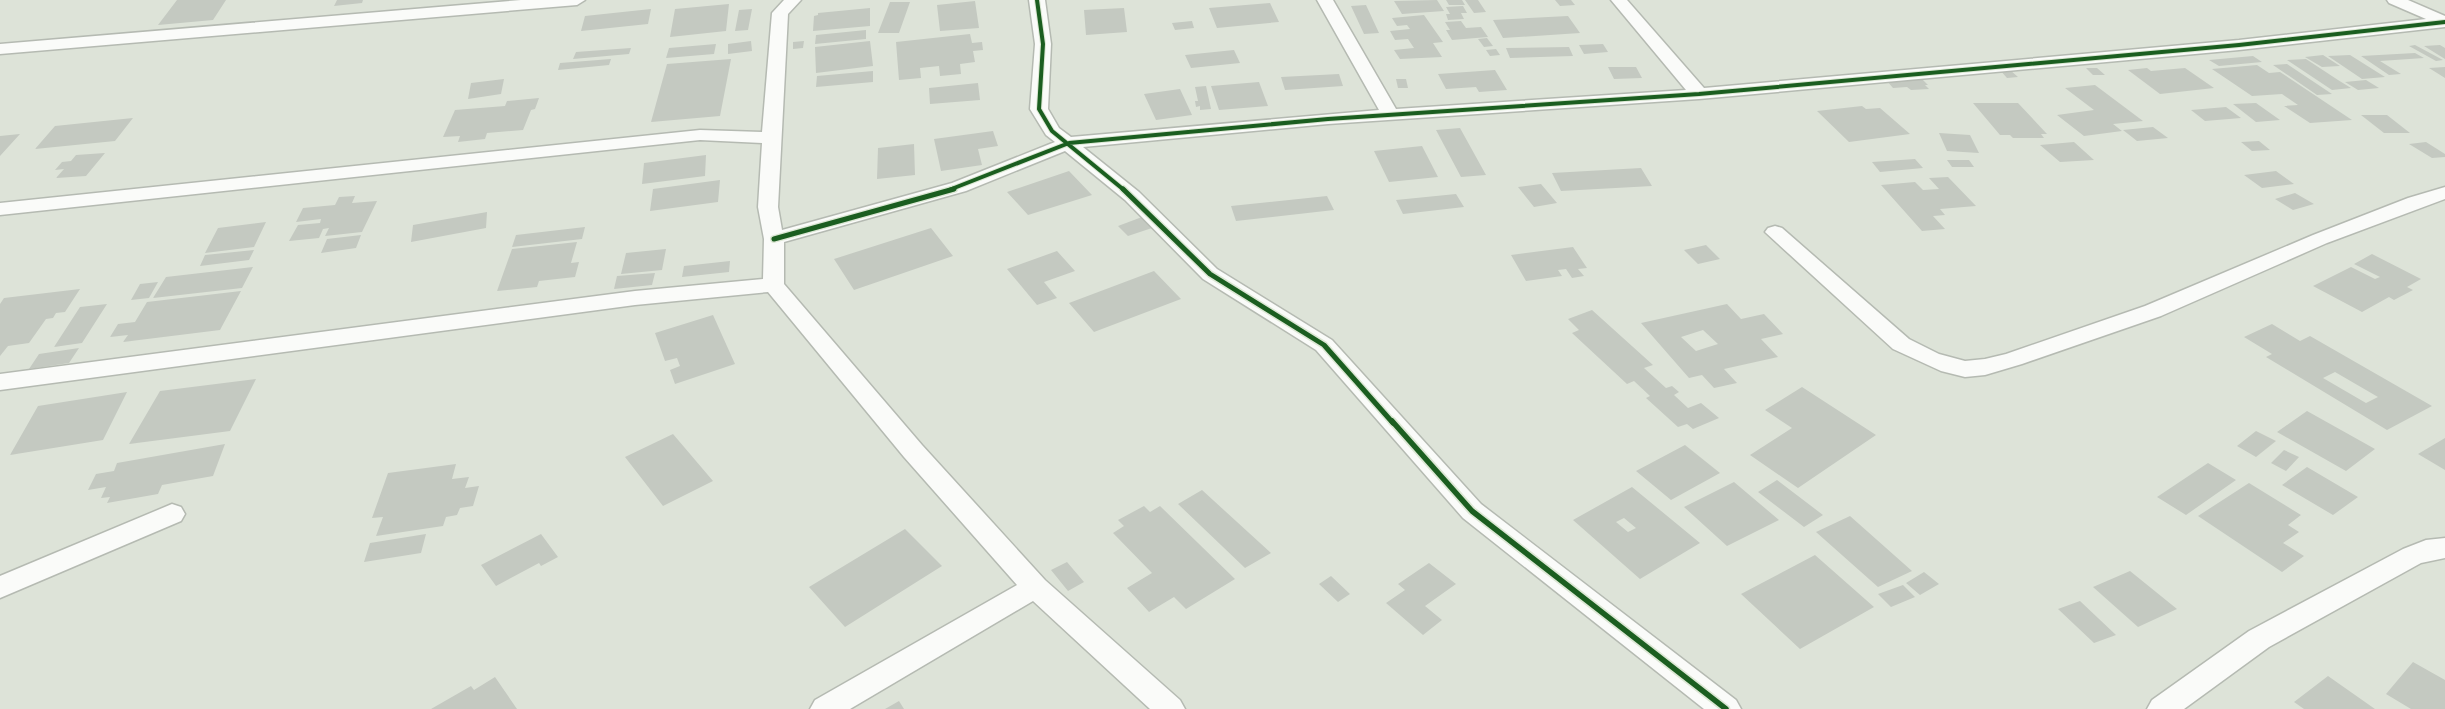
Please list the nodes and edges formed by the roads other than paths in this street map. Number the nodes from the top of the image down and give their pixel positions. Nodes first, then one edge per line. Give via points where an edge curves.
1 (577, 0) edge
2 (793, 0) edge
3 (1037, 0) edge
4 (1325, 0) edge
5 (1619, 0) edge
6 (2395, 0) edge
7 (2445, 22) edge
8 (0, 49) edge
9 (1699, 94) junction
10 (1392, 115) junction
11 (770, 138) junction
12 (1069, 143) junction
13 (2445, 193) edge
14 (3, 213) edge
15 (1775, 232) dead end
16 (774, 239) junction
17 (773, 285) junction
18 (0, 382) edge
19 (172, 514) dead end
20 (2445, 548) edge
21 (0, 587) edge
22 (1035, 587) junction
23 (825, 709) edge
24 (1170, 709) edge
25 (1726, 709) edge
26 (2162, 709) edge

1 - 8 street
2 - 11 street via 780,13
3 - 12 street via 1043,44 1039,109 1052,131
4 - 10 street
5 - 9 street
6 - 7 street
7 - 9 street via 2239,46
9 - 10 street
10 - 12 street
11 - 14 street via 700,135
11 - 16 street via 768,207
12 - 16 street via 959,187
12 - 25 street via 1132,196 1210,274 1324,345 1472,511
13 - 15 street via 2320,239 2153,311 1985,367 1949,366 1901,344
16 - 17 street
17 - 18 street via 635,298
17 - 22 street via 913,451
19 - 21 street
20 - 26 street via 2426,550 2412,556 2259,639
22 - 23 street
22 - 24 street

